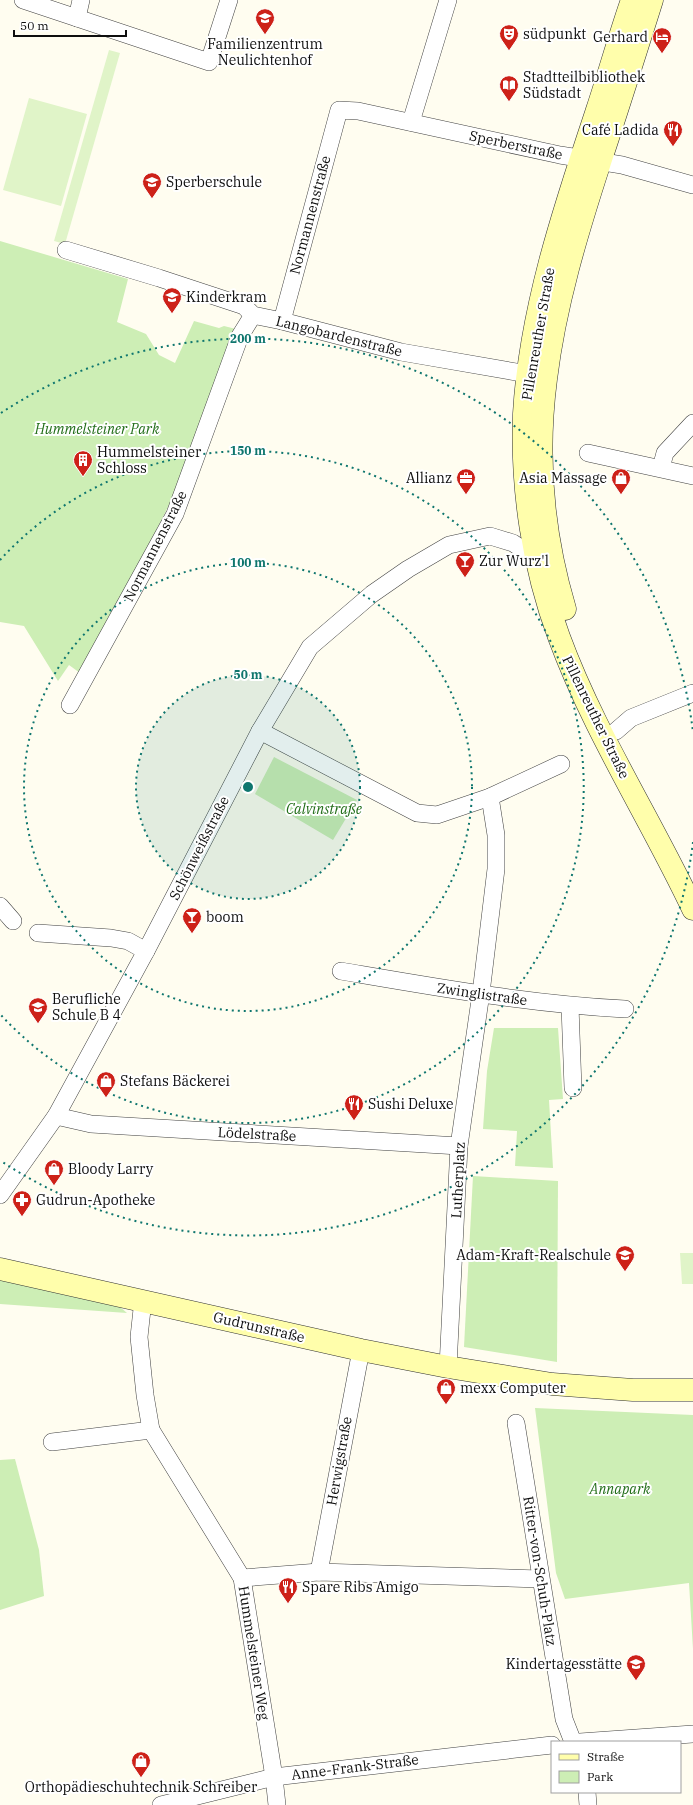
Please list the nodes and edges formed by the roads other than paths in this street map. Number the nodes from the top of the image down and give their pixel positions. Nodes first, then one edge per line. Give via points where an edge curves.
1 (23, 0) edge
2 (81, 0) edge
3 (229, 0) edge
4 (448, 0) edge
5 (632, 0) edge
6 (652, 0) edge
7 (77, 18) junction
8 (339, 110) joint
9 (411, 122) junction
10 (590, 160) junction
11 (693, 185) edge
12 (66, 250) dead end
13 (253, 315) junction
14 (282, 321) junction
15 (528, 374) junction
16 (693, 423) edge
17 (588, 453) dead end
18 (660, 468) junction
19 (693, 476) edge
20 (537, 559) junction
21 (693, 693) edge
22 (70, 705) dead end
23 (260, 731) junction
24 (616, 731) junction
25 (561, 764) dead end
26 (490, 797) junction
27 (693, 876) edge
28 (0, 906) edge
29 (693, 909) edge
30 (12, 921) dead end
31 (38, 933) dead end
32 (146, 951) junction
33 (341, 971) dead end
34 (481, 993) junction
35 (570, 1006) junction
36 (625, 1009) dead end
37 (573, 1088) dead end
38 (56, 1116) junction
39 (459, 1146) junction
40 (0, 1195) edge
41 (0, 1269) edge
42 (143, 1300) junction
43 (361, 1350) junction
44 (448, 1367) junction
45 (693, 1390) edge
46 (516, 1423) dead end
47 (151, 1430) junction
48 (52, 1442) dead end
49 (319, 1572) junction
50 (242, 1578) junction
51 (540, 1578) junction
52 (693, 1734) edge
53 (573, 1741) edge
54 (594, 1741) edge
55 (551, 1745) edge
56 (274, 1777) junction
57 (586, 1793) edge
58 (161, 1805) edge
59 (277, 1805) edge
60 (588, 1805) edge

1 - 7 street
2 - 7 street
3 - 7 street via 209,62
4 - 9 street
5 - 10 main road, Pillenreuther Straße
6 - 10 main road, Pillenreuther Straße
8 - 9 street, Sperberstraße via 358,111
8 - 14 street, Normannenstraße
9 - 10 street, Sperberstraße
10 - 11 street, Sperberstraße via 622,165
10 - 15 main road, Pillenreuther Straße via 546,279
10 - 24 main road, Pillenreuther Straße via 544,394 542,462 548,534 564,608 591,679
12 - 13 street, Langobardenstraße via 244,306
13 - 14 street, Langobardenstraße
13 - 22 street, Normannenstraße via 240,336 175,514
14 - 15 street, Langobardenstraße via 401,352
15 - 20 main road, Pillenreuther Straße via 524,416 526,472 528,506
16 - 18 street via 665,453
17 - 18 street
18 - 19 street
20 - 23 street, Schönweißstraße via 513,543 490,536 449,545 408,569 372,594 310,647
20 - 29 main road, Pillenreuther Straße via 558,636 581,691
21 - 24 street via 631,718
23 - 26 street via 417,813 437,815
23 - 32 street, Schönweißstraße
24 - 27 main road, Pillenreuther Straße
25 - 26 street
26 - 34 street via 496,835 496,869
28 - 30 street
31 - 32 street via 117,939 128,941
32 - 38 street, Schönweißstraße
33 - 34 street, Zwinglistraße
34 - 35 street, Zwinglistraße
34 - 39 street, Lutherplatz
35 - 36 street, Zwinglistraße
35 - 37 street
38 - 39 street, Lödelstraße via 91,1124
38 - 40 street, Schönweißstraße
39 - 44 street, Lutherplatz
41 - 42 main road, Gudrunstraße
42 - 43 main road, Gudrunstraße
42 - 47 street, Hummelsteiner Weg via 138,1337
43 - 44 main road, Gudrunstraße
43 - 49 street, Herwigstraße
44 - 45 main road, Gudrunstraße via 520,1380 592,1388
46 - 51 street, Ritter-von-Schuh-Platz
47 - 48 street
47 - 50 street, Hummelsteiner Weg
49 - 50 street
49 - 51 street
50 - 56 street, Hummelsteiner Weg
51 - 53 street, Ritter-von-Schuh-Platz via 564,1719
52 - 54 street
55 - 56 street, Anne-Frank-Straße
56 - 58 street, Anne-Frank-Straße
56 - 59 street, Hummelsteiner Weg
57 - 60 street

